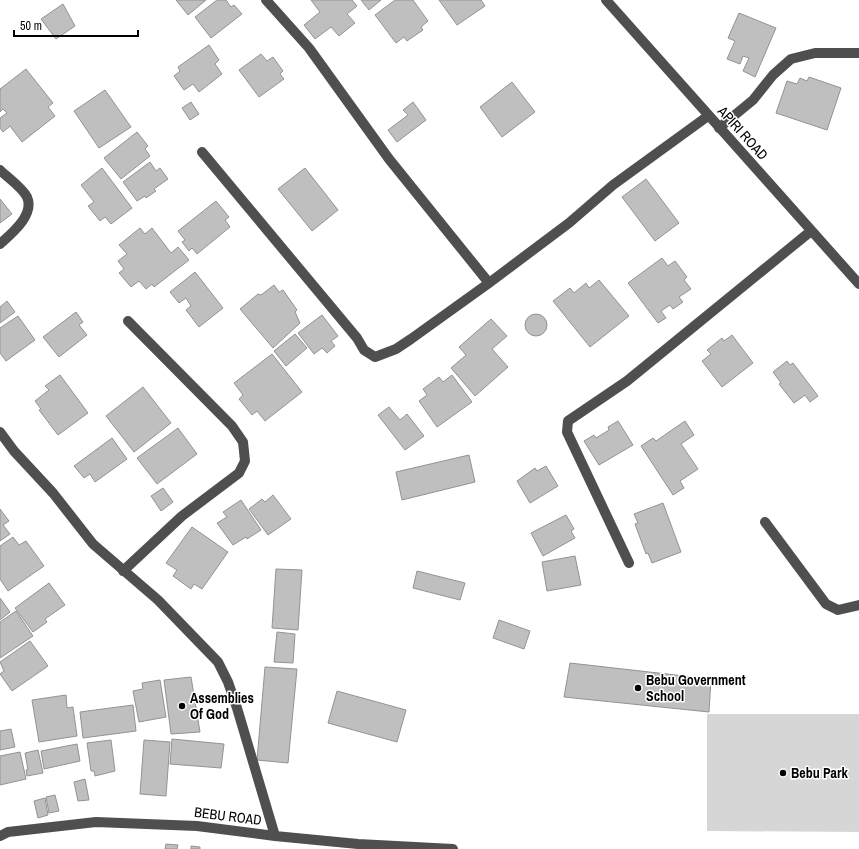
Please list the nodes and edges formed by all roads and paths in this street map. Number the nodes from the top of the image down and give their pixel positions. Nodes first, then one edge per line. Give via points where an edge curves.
1 (266, 0) edge
2 (606, 0) edge
3 (859, 53) edge
4 (708, 116) junction
5 (719, 128) junction
6 (202, 152) dead end
7 (0, 170) edge
8 (811, 231) junction
9 (0, 244) edge
10 (489, 283) junction
11 (859, 284) edge
12 (128, 321) dead end
13 (0, 432) edge
14 (765, 522) dead end
15 (629, 563) dead end
16 (123, 571) junction
17 (859, 605) edge
18 (0, 836) edge
19 (274, 836) junction
20 (416, 848) edge
21 (453, 849) edge

1 - 10 street via 309,48 389,159
2 - 4 street, APIRI ROAD
3 - 5 street via 815,53 791,59 773,75 753,100
4 - 5 street, APIRI ROAD
4 - 10 street via 613,185 541,246
5 - 8 street, APIRI ROAD
6 - 10 street via 357,338 364,350 375,357 396,349
7 - 9 street via 27,197 28,206 23,222
8 - 11 street, APIRI ROAD
8 - 15 street via 627,381 568,421 567,432
12 - 16 street via 232,426 243,442 245,460 239,473 182,516
13 - 16 street via 93,544
14 - 17 street via 826,604 838,610
16 - 19 street via 158,600 218,662 237,708
18 - 19 street, BEBU ROAD via 8,832 96,822 197,826
19 - 20 street, BEBU ROAD
20 - 21 street, BEBU ROAD

